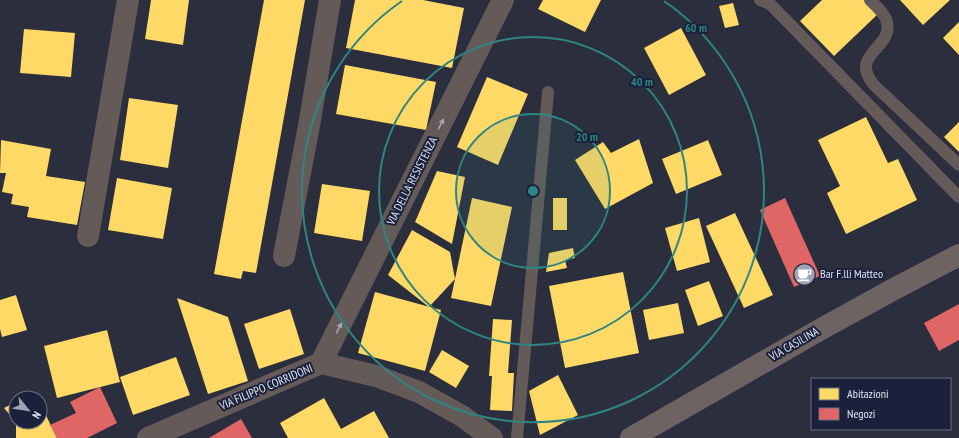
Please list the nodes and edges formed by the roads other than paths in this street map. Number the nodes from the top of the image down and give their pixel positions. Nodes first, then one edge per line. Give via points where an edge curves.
1 (128, 0) edge
2 (330, 0) edge
3 (760, 0) edge
4 (870, 0) edge
5 (499, 5) edge
6 (548, 92) dead end
7 (959, 165) edge
8 (959, 197) edge
9 (88, 236) dead end
10 (959, 255) edge
11 (284, 256) dead end
12 (321, 363) junction
13 (148, 438) edge
14 (492, 438) edge
15 (517, 438) edge
16 (631, 438) edge

1 - 9 street
2 - 11 street
3 - 8 lane via 775,8
4 - 7 lane via 884,16 888,27 884,39 869,57 865,69 867,75 874,85
12 -> 5 street, VIA DELLA RESISTENZA
6 - 15 lane
10 - 16 main road, VIA CASILINA via 894,288
12 - 13 street, VIA FILIPPO CORRIDONI
12 - 14 street, VIA FILIPPO CORRIDONI via 376,376 419,392 462,416

